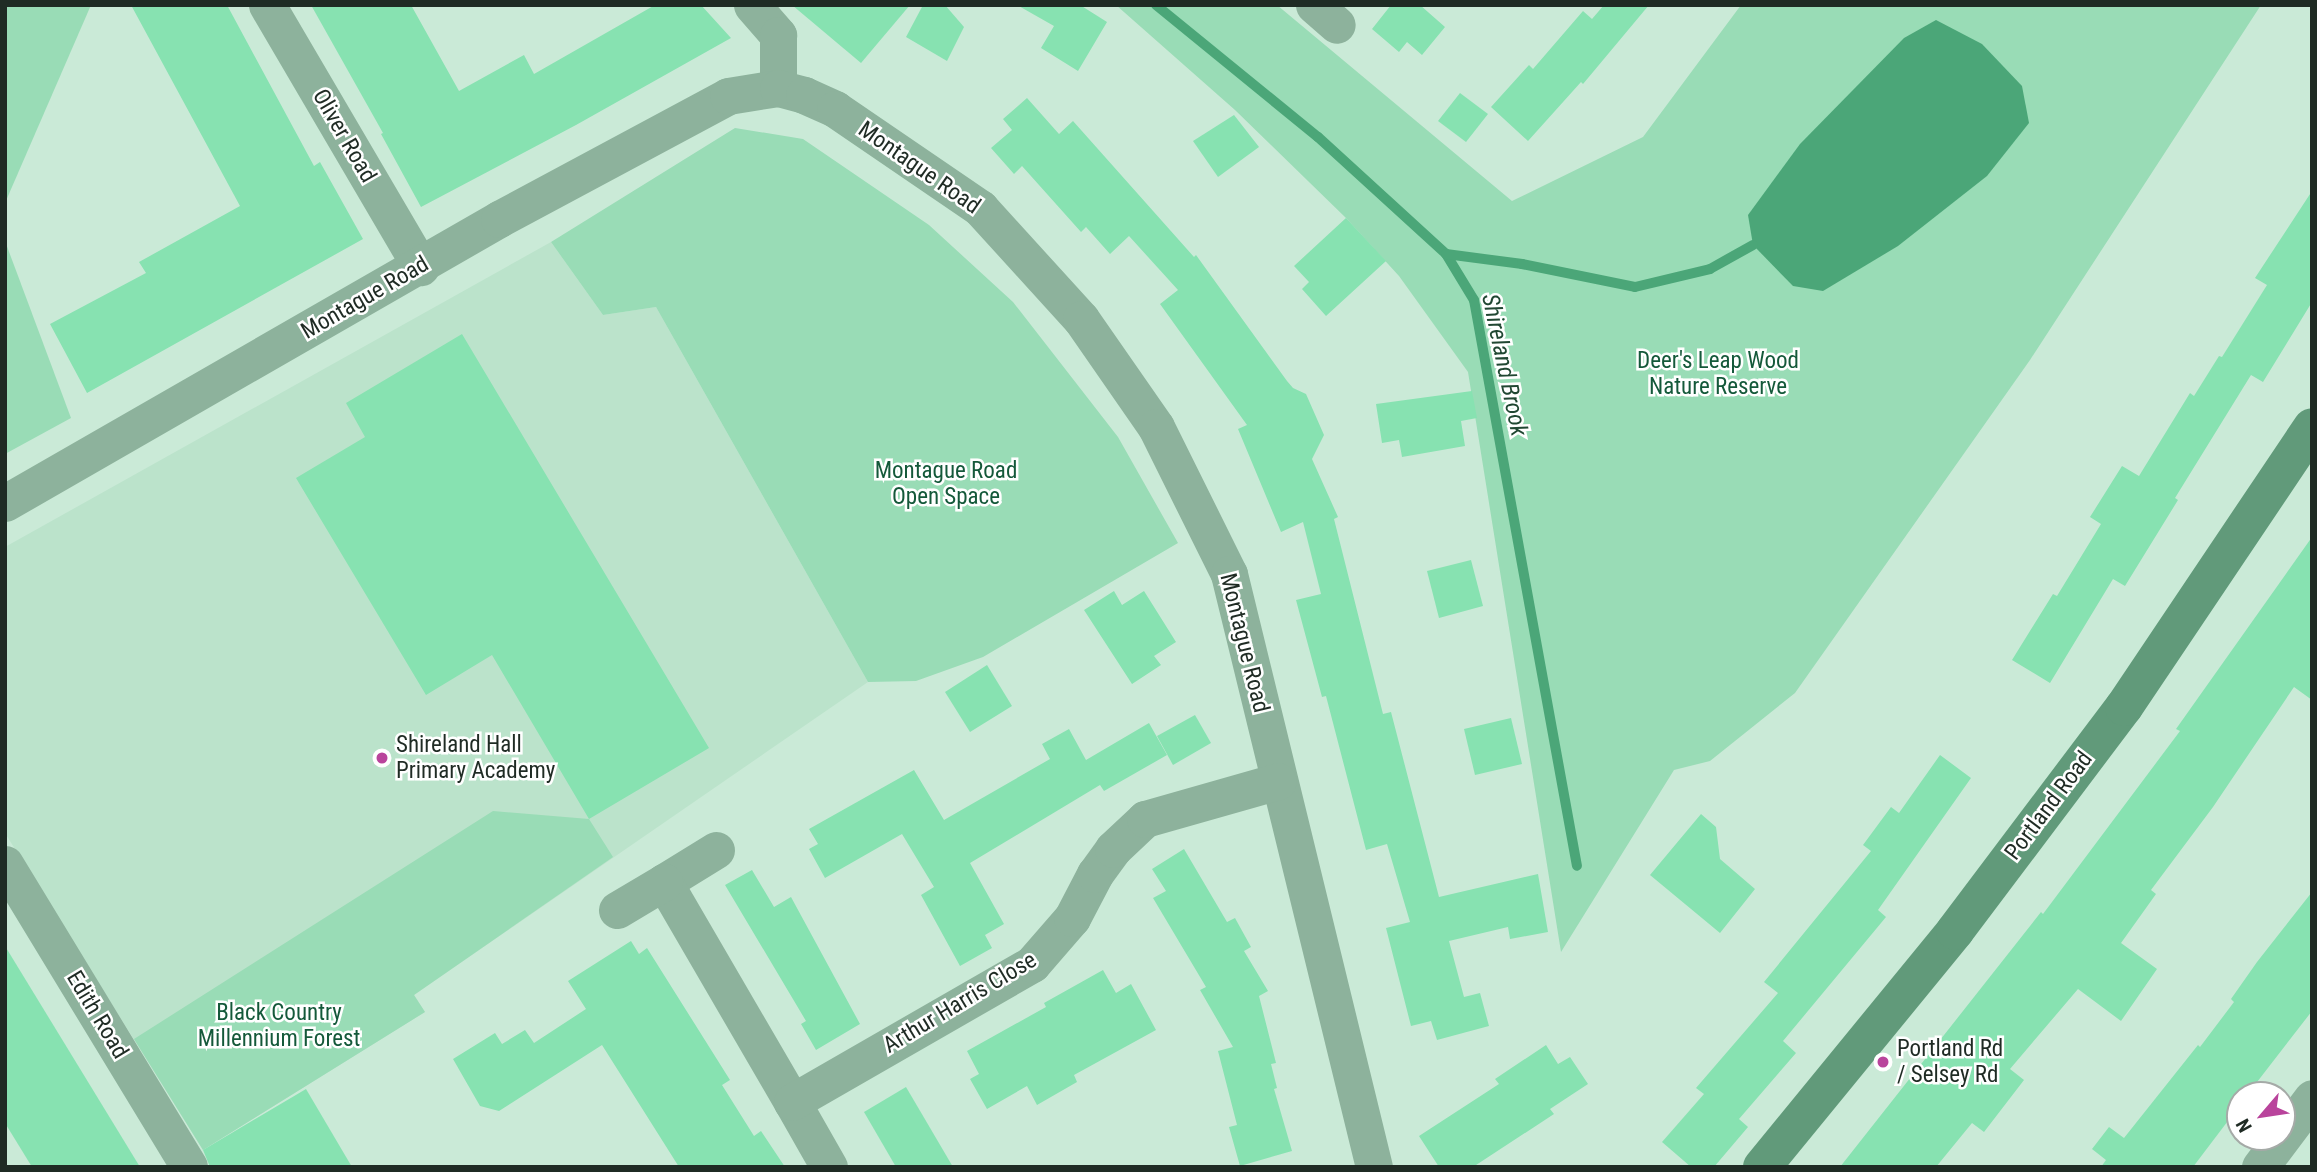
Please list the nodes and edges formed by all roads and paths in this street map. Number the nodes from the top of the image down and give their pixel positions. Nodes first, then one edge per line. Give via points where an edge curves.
1 (267, 5) edge
2 (752, 5) edge
3 (778, 88) junction
4 (421, 267) junction
5 (2312, 427) edge
6 (5, 503) edge
7 (1278, 781) junction
8 (716, 850) dead end
9 (5, 864) edge
10 (664, 882) junction
11 (617, 910) dead end
12 (2311, 1099) edge
13 (792, 1102) junction
14 (1764, 1166) edge
15 (189, 1167) edge
16 (829, 1167) edge
17 (1374, 1167) edge
18 (2260, 1167) edge

1 - 4 street, Oliver Road
2 - 3 street via 778,35
3 - 4 street, Montague Road via 728,96 499,219
3 - 7 street, Montague Road via 835,109 981,208 1082,319 1156,427 1229,574
4 - 6 street, Montague Road
5 - 14 main road, Portland Road via 2124,707 1955,931
7 - 13 street, Arthur Harris Close via 1145,819 1113,849 1072,918 1032,964
7 - 17 street, Montague Road
8 - 10 street
9 - 15 street, Edith Road
10 - 11 street
10 - 13 street
12 - 18 street
13 - 16 street

